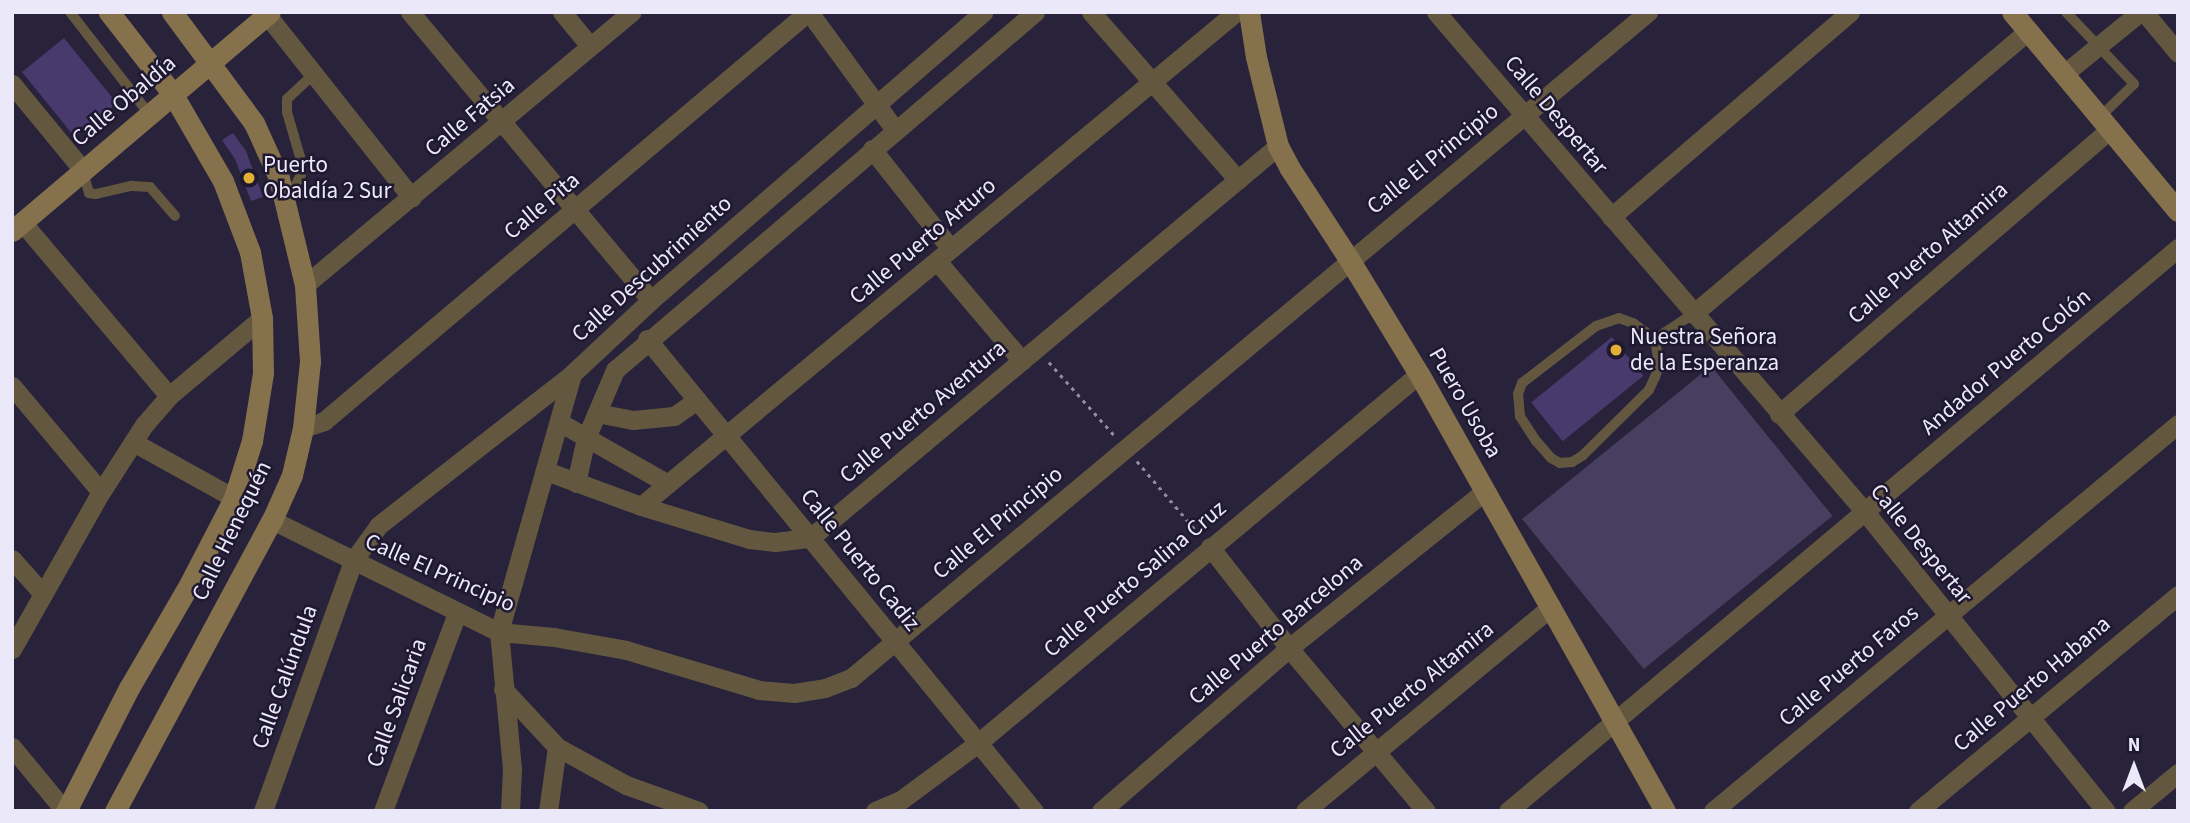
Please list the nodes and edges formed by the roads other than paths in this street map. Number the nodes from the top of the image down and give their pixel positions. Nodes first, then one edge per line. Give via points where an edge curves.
1 (70, 12) edge
2 (109, 12) edge
3 (172, 12) edge
4 (410, 12) edge
5 (562, 12) edge
6 (632, 12) edge
7 (809, 12) edge
8 (984, 12) edge
9 (1035, 12) edge
10 (1091, 12) edge
11 (1236, 12) edge
12 (1249, 12) edge
13 (1648, 12) edge
14 (1850, 12) edge
15 (2066, 12) edge
16 (2142, 12) edge
17 (1438, 13) edge
18 (269, 14) edge
19 (2018, 18) edge
20 (590, 46) junction
21 (2097, 46) junction
22 (2178, 53) edge
23 (211, 62) junction
24 (2065, 73) junction
25 (314, 74) junction
26 (1153, 83) junction
27 (12, 84) edge
28 (173, 93) junction
29 (878, 103) junction
30 (149, 114) junction
31 (1524, 116) junction
32 (2105, 123) junction
33 (501, 124) junction
34 (895, 130) junction
35 (1278, 146) junction
36 (872, 149) junction
37 (83, 170) junction
38 (1238, 180) junction
39 (411, 198) junction
40 (286, 202) junction
41 (575, 211) junction
42 (2178, 211) edge
43 (175, 216) dead end
44 (1611, 217) junction
45 (17, 226) edge
46 (2178, 248) edge
47 (944, 255) junction
48 (1349, 259) junction
49 (305, 285) junction
50 (650, 300) junction
51 (1693, 314) junction
52 (262, 318) junction
53 (648, 339) junction
54 (1655, 339) junction
55 (1022, 361) junction
56 (572, 374) junction
57 (1419, 374) junction
58 (12, 386) edge
59 (169, 396) junction
60 (697, 400) junction
61 (597, 413) junction
62 (1779, 414) junction
63 (559, 422) junction
64 (2178, 424) edge
65 (303, 428) junction
66 (727, 435) junction
67 (586, 438) junction
68 (133, 442) junction
69 (546, 471) junction
70 (576, 483) junction
71 (668, 484) junction
72 (1485, 491) junction
73 (101, 492) junction
74 (234, 498) junction
75 (641, 506) junction
76 (1866, 513) junction
77 (272, 520) junction
78 (810, 538) junction
79 (1210, 547) junction
80 (12, 559) edge
81 (353, 561) junction
82 (43, 594) junction
83 (2178, 595) edge
84 (1551, 607) junction
85 (457, 613) junction
86 (1948, 616) junction
87 (499, 632) junction
88 (894, 641) junction
89 (1289, 648) junction
90 (12, 649) edge
91 (503, 689) junction
92 (2030, 717) junction
93 (1615, 723) junction
94 (978, 743) junction
95 (12, 747) edge
96 (557, 747) junction
97 (1376, 750) junction
98 (2178, 773) edge
99 (65, 811) edge
100 (115, 811) edge
101 (263, 811) edge
102 (383, 811) edge
103 (510, 811) edge
104 (548, 811) edge
105 (699, 811) edge
106 (875, 811) edge
107 (1034, 811) edge
108 (1101, 811) edge
109 (1305, 811) edge
110 (1426, 811) edge
111 (1508, 811) edge
112 (1665, 811) edge
113 (1713, 811) edge
114 (1918, 811) edge
115 (2106, 811) edge
116 (2132, 811) edge

1 - 30 lane
2 - 28 main road, Calle Henequén
3 - 23 main road, Calle Henequén
4 - 33 street
5 - 20 street
6 - 20 street, Calle Fatsia
7 - 29 street
7 - 41 street, Calle Pita
8 - 29 street, Calle Descubrimiento
9 - 34 street
10 - 26 street
11 - 26 street, Calle Puerto Arturo
12 - 35 main road, Puero Usoba
13 - 31 street, Calle El Principio
14 - 44 street
15 - 21 lane
16 - 21 street
16 - 22 street
17 - 31 street, Calle Despertar
18 - 23 main road, Calle Obaldía
18 - 25 street
19 - 24 main road
19 - 51 street
20 - 33 street, Calle Fatsia
21 - 24 street
21 - 32 lane via 2134,84
23 - 28 main road, Calle Obaldía
23 - 40 main road, Calle Henequén via 254,123
24 - 32 main road
25 - 39 street
25 - 40 lane via 287,99 302,175
26 - 38 street
26 - 47 street, Calle Puerto Arturo
27 - 37 street
28 - 30 main road, Calle Obaldía
28 - 52 main road, Calle Henequén via 223,181 239,221
29 - 34 street
29 - 50 street, Calle Descubrimiento
30 - 37 main road, Calle Obaldía
31 - 44 street, Calle Despertar
31 - 48 street, Calle El Principio
32 - 42 main road
32 - 62 street, Calle Puerto Altamira
33 - 39 street, Calle Fatsia
33 - 41 street
34 - 36 street
35 - 38 street, Calle Puerto Aventura
35 - 48 main road, Puero Usoba
36 - 47 street
36 - 53 street
37 - 43 lane via 89,193 150,187
37 - 45 main road, Calle Obaldía
38 - 55 street, Calle Puerto Aventura
39 - 49 street, Calle Fatsia
40 - 49 main road, Calle Henequén
41 - 50 street
41 - 65 street, Calle Pita via 324,421
44 - 51 street, Calle Despertar
45 - 59 street
46 - 76 street, Andador Puerto Colón
47 - 55 street
47 - 66 street, Calle Puerto Arturo
48 - 57 main road, Puero Usoba
48 - 88 street, Calle El Principio
49 - 65 main road, Calle Henequén via 310,361
50 - 56 street, Calle Descubrimiento
51 - 54 lane
51 - 62 street, Calle Despertar
52 - 59 street
52 - 74 main road, Calle Henequén via 259,403
53 - 60 street, Calle Puerto Cadiz
53 - 61 street via 615,370
54 - 54 lane via 1659,365 1649,390 1582,456 1560,463 1551,458 1520,416 1522,383 1608,320 1633,323
55 - 78 street, Calle Puerto Aventura
56 - 63 street
56 - 81 street, Calle Descubrimiento via 379,525
57 - 72 main road, Puero Usoba
57 - 79 street, Calle Puerto Salina Cruz
58 - 73 street
59 - 68 street
60 - 61 street via 674,416 633,420
60 - 66 street, Calle Puerto Cadiz
61 - 67 street
62 - 76 street, Calle Despertar
63 - 67 street
63 - 69 street
64 - 86 street, Calle Puerto Faros
65 - 77 main road, Calle Henequén via 292,475
66 - 71 street, Calle Puerto Arturo
66 - 78 street, Calle Puerto Cadiz
67 - 70 street
67 - 71 street
68 - 73 street
68 - 74 street
69 - 70 street
69 - 87 street
70 - 75 street
71 - 75 street, Calle Puerto Arturo
72 - 84 main road, Puero Usoba
72 - 89 street, Calle Puerto Barcelona
73 - 82 street
74 - 99 main road, Calle Henequén
75 - 78 street via 749,539
76 - 86 street, Calle Despertar
76 - 93 street, Andador Puerto Colón
77 - 81 street, Calle El Principio
77 - 100 main road, Calle Henequén
78 - 88 street, Calle Puerto Cadiz
79 - 89 street
79 - 94 street, Calle Puerto Salina Cruz
80 - 82 street
81 - 85 street, Calle El Principio
81 - 101 street, Calle Calúndula
82 - 90 street
83 - 92 street, Calle Puerto Habana
84 - 93 main road, Puero Usoba
84 - 97 street, Calle Puerto Altamira
85 - 87 street, Calle El Principio
85 - 102 street, Calle Salicaria
86 - 92 street, Calle Despertar
86 - 113 street, Calle Puerto Faros
87 - 88 street, Calle El Principio via 626,650 759,690 794,693 851,678
87 - 91 street
88 - 94 street, Calle Puerto Cadiz
89 - 97 street
89 - 108 street, Calle Puerto Barcelona
91 - 96 street
91 - 103 street via 512,769
92 - 114 street, Calle Puerto Habana
92 - 115 street, Calle Despertar
93 - 111 street
93 - 112 main road, Puero Usoba
94 - 106 street, Calle Puerto Salina Cruz via 901,800
94 - 107 street, Calle Puerto Cadiz
95 - 99 street
96 - 104 street
96 - 105 street via 626,785
97 - 109 street, Calle Puerto Altamira
97 - 110 street
98 - 116 street

